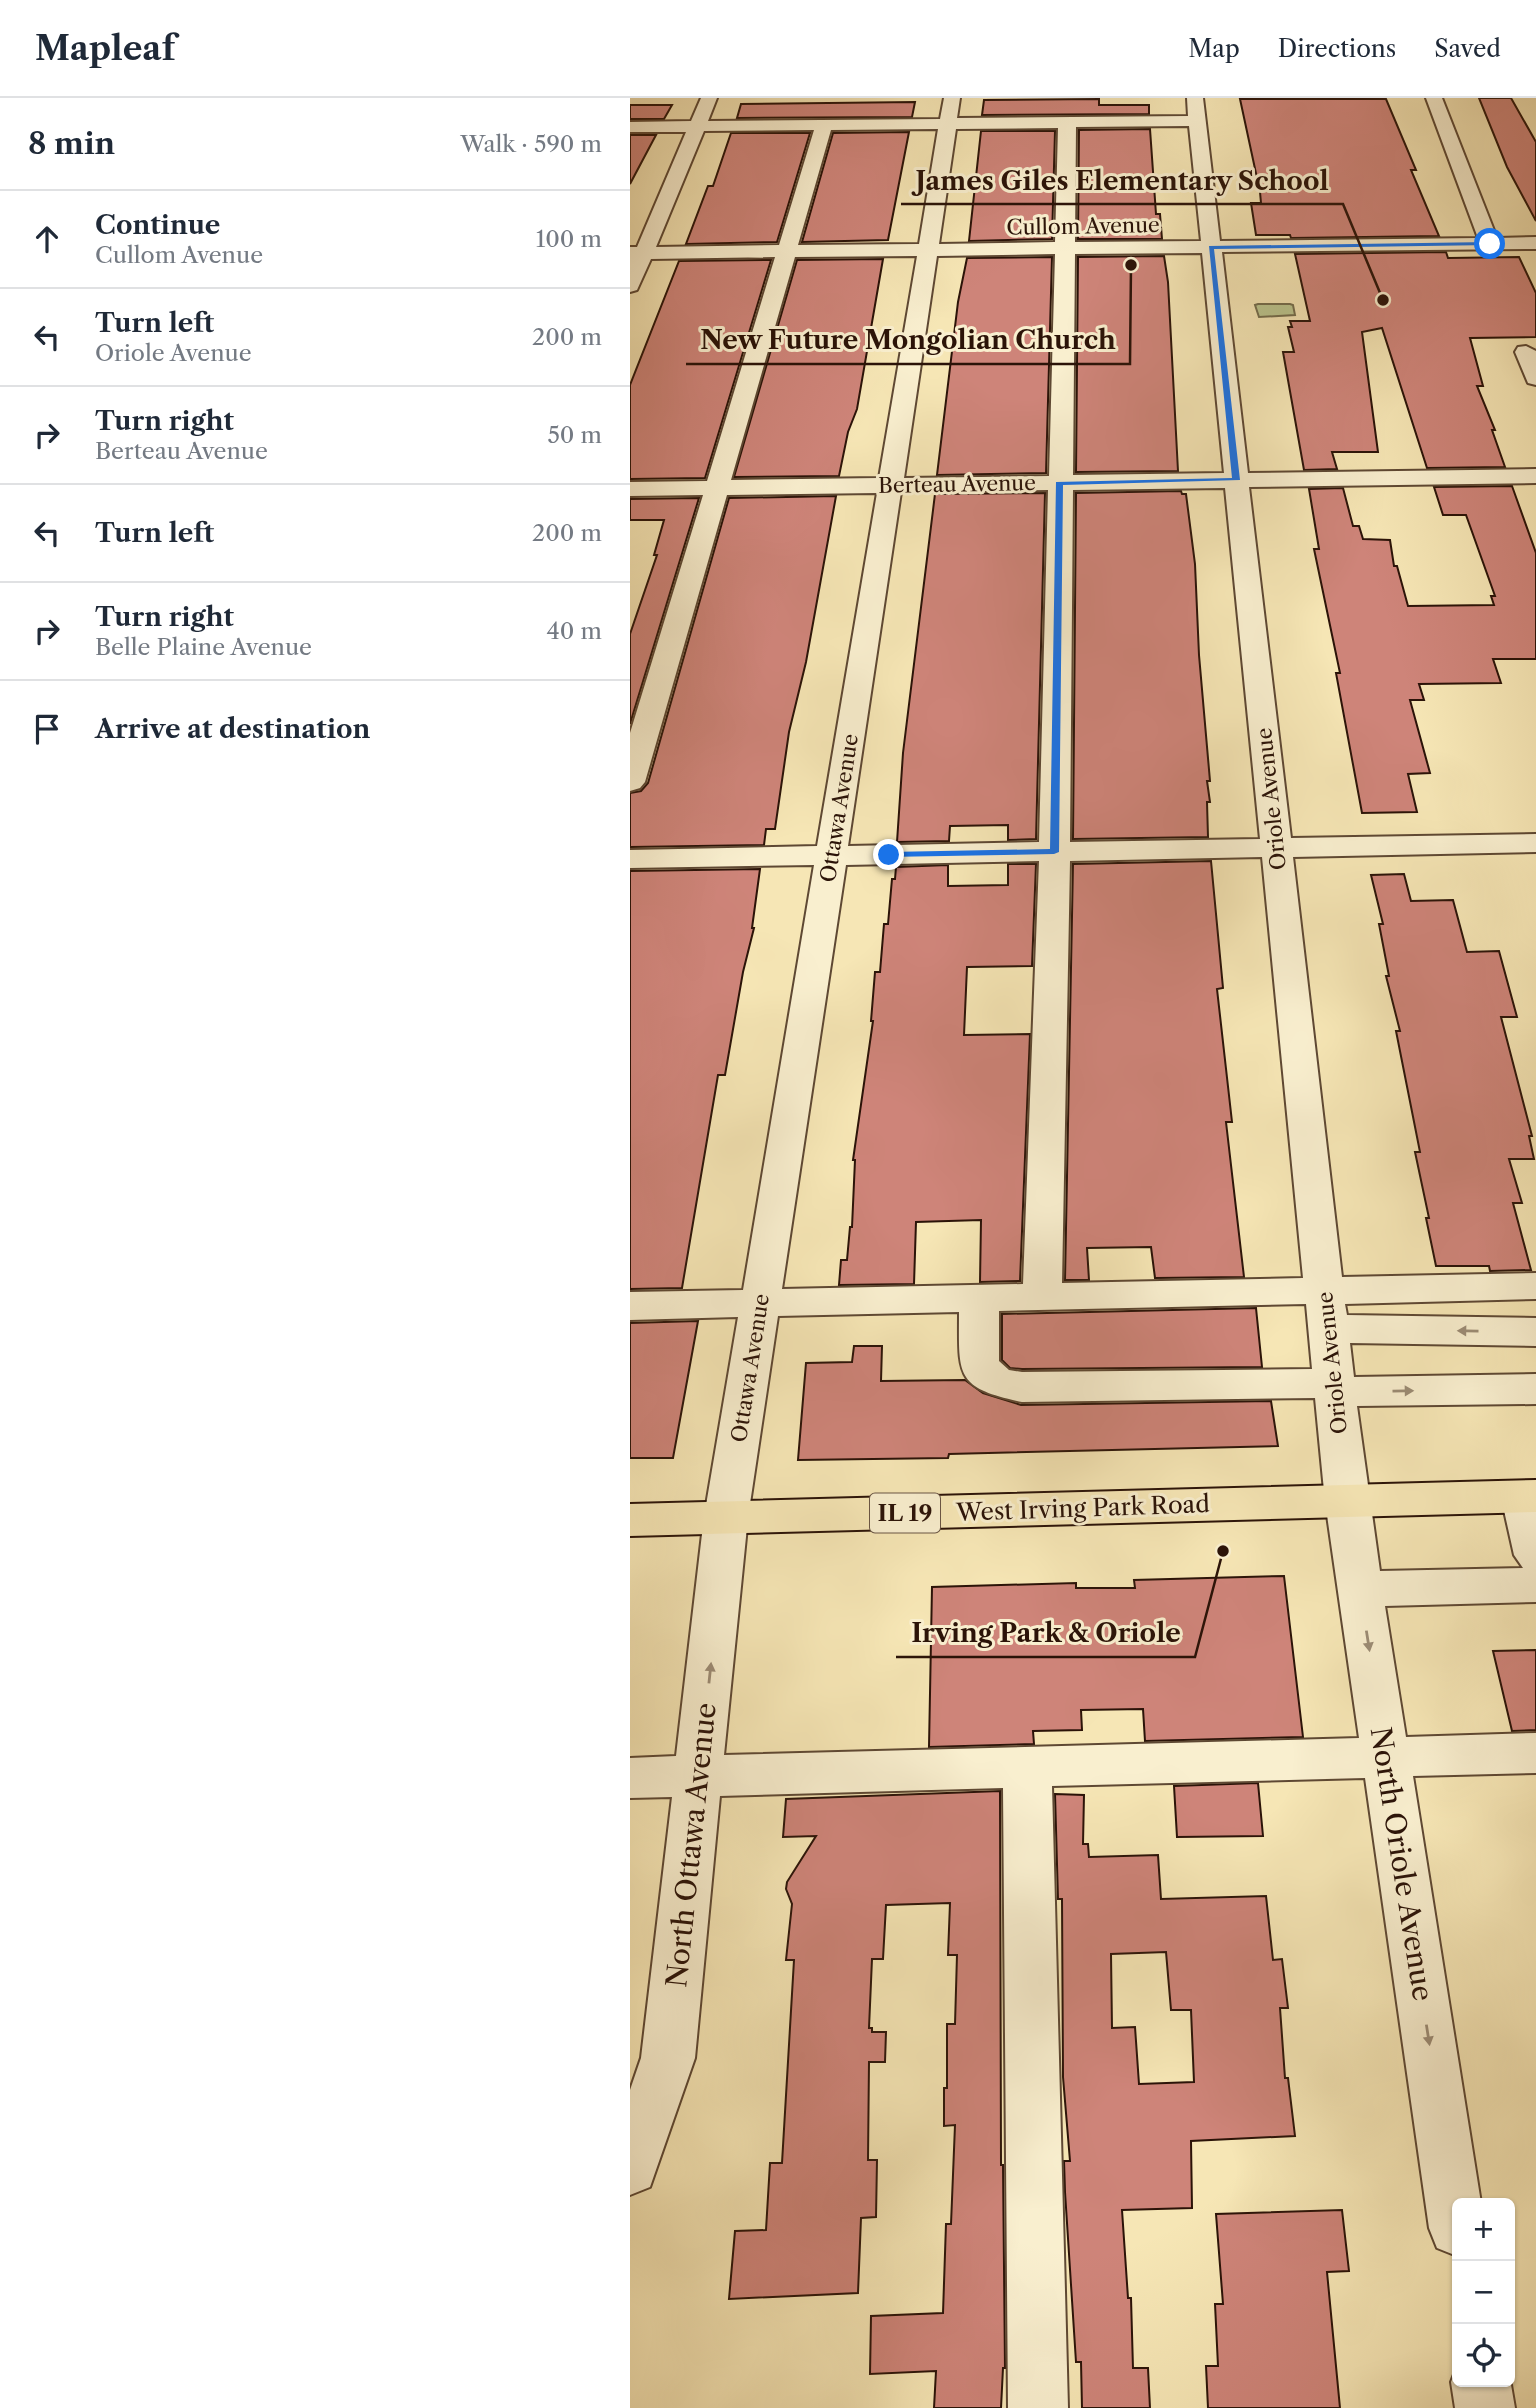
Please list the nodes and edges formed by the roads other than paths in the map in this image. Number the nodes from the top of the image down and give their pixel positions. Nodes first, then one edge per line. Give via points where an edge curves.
1 (709, 98) edge
2 (1434, 98) edge
3 (1196, 110) edge
4 (950, 111) edge
5 (1067, 123) junction
6 (824, 125) junction
7 (630, 127) edge
8 (697, 127) junction
9 (1536, 243) edge
10 (1490, 244) junction
11 (1211, 247) junction
12 (1065, 248) junction
13 (928, 250) junction
14 (786, 252) junction
15 (637, 253) edge
16 (630, 286) edge
17 (1526, 352) dead end
18 (1536, 378) edge
19 (1536, 476) edge
20 (1236, 480) junction
21 (1060, 482) junction
22 (890, 485) junction
23 (717, 487) junction
24 (630, 489) edge
25 (630, 782) edge
26 (1536, 843) edge
27 (1276, 847) junction
28 (1054, 852) junction
29 (831, 856) junction
30 (630, 859) edge
31 (1536, 1286) edge
32 (1324, 1290) junction
33 (1042, 1297) junction
34 (979, 1298) junction
35 (760, 1303) junction
36 (630, 1306) edge
37 (1328, 1329) junction
38 (1536, 1332) edge
39 (1335, 1388) junction
40 (1536, 1389) edge
41 (1529, 1496) edge
42 (1347, 1501) junction
43 (726, 1517) junction
44 (630, 1520) edge
45 (1536, 1555) edge
46 (1536, 1585) edge
47 (1360, 1589) junction
48 (1536, 1753) edge
49 (1386, 1757) junction
50 (1027, 1767) junction
51 (698, 1777) junction
52 (630, 1778) edge
53 (630, 2168) edge
54 (1452, 2198) edge
55 (1482, 2387) edge
56 (1038, 2408) edge
57 (1485, 2408) edge

1 - 8 street
2 - 10 street
3 - 5 street
3 - 11 street, Oriole Avenue
4 - 5 street
4 - 6 street
4 - 13 street, Ottawa Avenue
5 - 12 street
6 - 8 street
6 - 14 street
7 - 8 street
8 - 15 street
9 - 10 street, Cullom Avenue
10 - 11 street, Cullom Avenue
11 - 12 street, Cullom Avenue
11 - 20 street, Oriole Avenue
12 - 13 street, Cullom Avenue
12 - 21 street
13 - 14 street, Cullom Avenue
13 - 22 street, Ottawa Avenue
14 - 15 street, Cullom Avenue
14 - 23 street
15 - 16 street
17 - 18 street
19 - 20 street, Berteau Avenue
20 - 21 street, Berteau Avenue
20 - 27 street, Oriole Avenue
21 - 22 street, Berteau Avenue
21 - 28 street
22 - 23 street, Berteau Avenue
22 - 29 street, Ottawa Avenue
23 - 24 street, Berteau Avenue
23 - 25 street
26 - 27 street
27 - 28 street
27 - 32 street, Oriole Avenue
28 - 29 street
28 - 33 street
29 - 30 street
29 - 35 street, Ottawa Avenue
31 - 32 street
32 - 33 street
32 - 37 street, Oriole Avenue
33 - 34 street
34 - 35 street
34 - 39 street via 978,1366 997,1382 1022,1387
35 - 36 street
35 - 43 street, Ottawa Avenue
38 -> 37 street
37 - 39 street, Oriole Avenue
39 -> 40 street
39 - 42 street, Oriole Avenue
41 - 42 main road, West Irving Park Road / IL 19
41 - 45 street
42 - 43 main road, West Irving Park Road / IL 19
42 - 47 street, North Oriole Avenue
43 - 44 main road, West Irving Park Road / IL 19
51 -> 43 street, North Ottawa Avenue
46 - 47 street
47 -> 49 street, North Oriole Avenue
48 - 49 street
49 - 50 street
49 -> 54 street, North Oriole Avenue
50 - 51 street
50 - 56 street
51 - 52 street
51 - 53 street, North Ottawa Avenue via 668,2058
55 - 57 street

